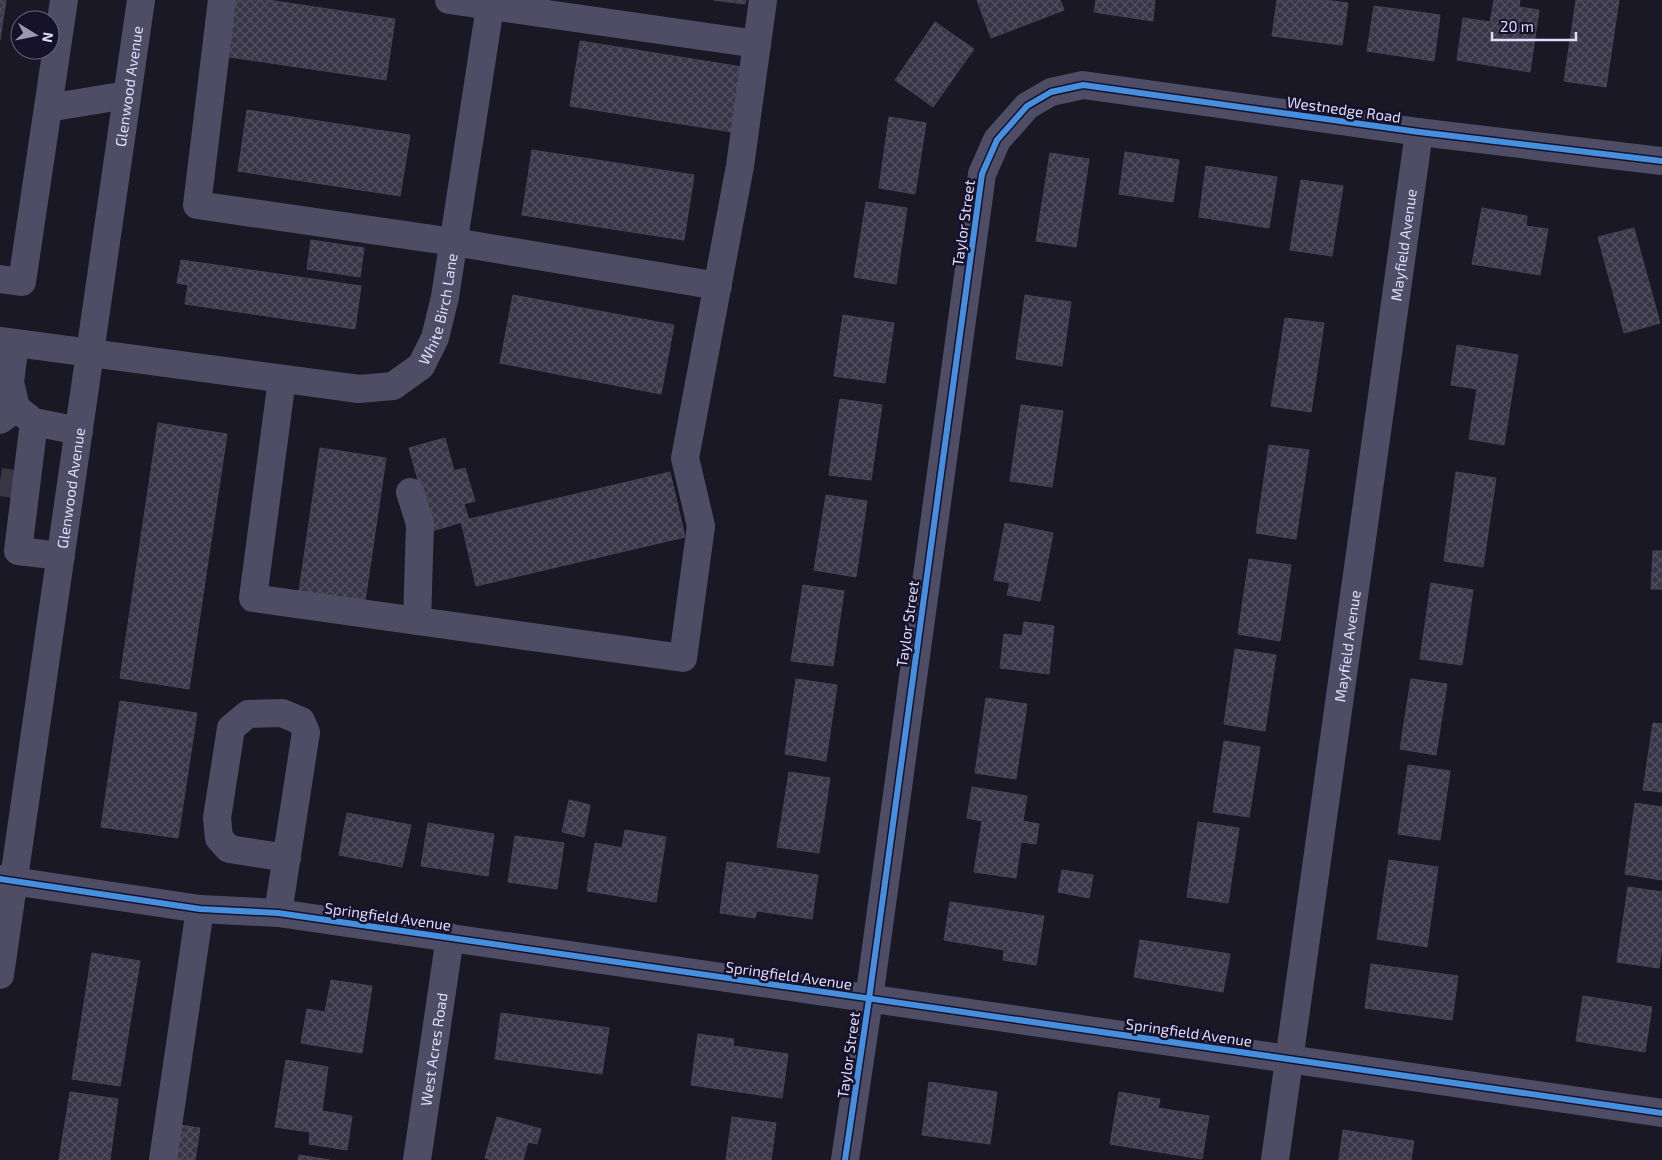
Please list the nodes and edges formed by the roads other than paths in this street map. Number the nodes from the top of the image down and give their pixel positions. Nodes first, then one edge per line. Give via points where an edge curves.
1 (64, 0) edge
2 (141, 0) edge
3 (222, 0) edge
4 (450, 0) edge
5 (763, 0) edge
6 (490, 3) edge
7 (757, 44) junction
8 (127, 95) junction
9 (1027, 106) joint
10 (48, 108) junction
11 (1419, 132) junction
12 (1662, 161) edge
13 (454, 242) junction
14 (0, 279) edge
15 (718, 286) junction
16 (8, 342) edge
17 (91, 354) junction
18 (282, 379) junction
19 (12, 402) edge
20 (79, 431) junction
21 (410, 492) dead end
22 (9, 550) edge
23 (61, 556) junction
24 (417, 621) junction
25 (287, 858) junction
26 (6, 880) edge
27 (200, 909) junction
28 (278, 913) junction
29 (450, 937) junction
30 (0, 975) edge
31 (869, 999) junction
32 (1290, 1058) junction
33 (1662, 1113) edge
34 (163, 1160) edge
35 (417, 1160) edge
36 (845, 1160) edge
37 (1275, 1160) edge

1 - 10 street
2 - 8 street, Glenwood Avenue
3 - 13 street via 197,204
4 - 6 street
5 - 7 street
6 - 7 street
6 - 13 street, White Birch Lane
7 - 15 street via 740,166
8 - 10 street
8 - 17 street, Glenwood Avenue
9 - 11 street, Westnedge Road via 1051,92 1083,85
9 - 31 street, Taylor Street via 997,140 982,174
10 - 14 street via 22,282
11 - 12 street, Westnedge Road
11 - 32 street, Mayfield Avenue
13 - 15 street
13 - 18 street, White Birch Lane via 435,338 421,366 393,386 359,389
15 - 24 street via 685,458 701,526 683,658
16 - 17 street, White Birch Lane
16 - 19 street
17 - 18 street, White Birch Lane
17 - 20 street, Glenwood Avenue
18 - 24 street via 253,598
19 - 20 street
19 - 22 street via 20,485
20 - 23 street, Glenwood Avenue
21 - 24 street via 420,524
22 - 23 street
23 - 26 street, Glenwood Avenue
25 - 25 street via 306,732 301,721 282,713 248,714 231,728 218,818 219,838 228,849
25 - 28 street
26 - 27 street, Springfield Avenue
26 - 30 street, Glenwood Avenue
27 - 28 street, Springfield Avenue
27 - 34 street
28 - 29 street, Springfield Avenue
29 - 31 street, Springfield Avenue
29 - 35 street, West Acres Road
31 - 32 street, Springfield Avenue
31 - 36 street, Taylor Street
32 - 33 street, Springfield Avenue
32 - 37 street, Mayfield Avenue

